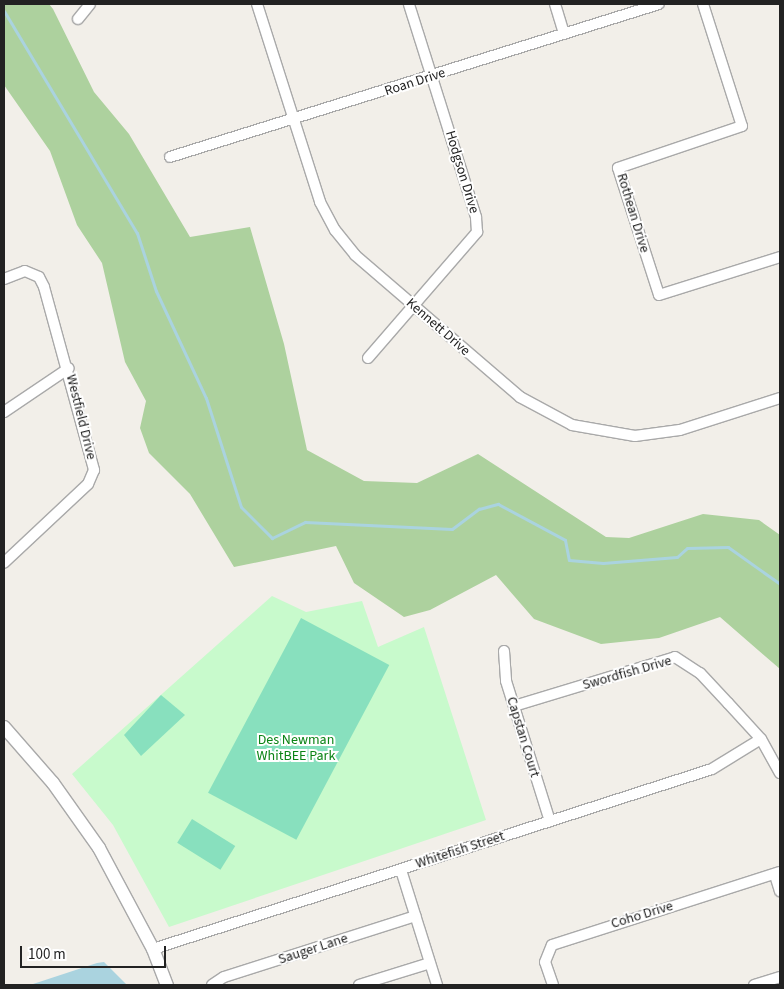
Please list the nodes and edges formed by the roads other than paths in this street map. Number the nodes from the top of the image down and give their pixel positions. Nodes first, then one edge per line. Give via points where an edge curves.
1 (90, 4) edge
2 (257, 4) edge
3 (409, 4) edge
4 (555, 4) edge
5 (659, 4) edge
6 (703, 4) edge
7 (78, 19) dead end
8 (564, 34) junction
9 (432, 76) junction
10 (294, 120) junction
11 (170, 156) dead end
12 (780, 257) edge
13 (4, 279) edge
14 (414, 306) junction
15 (368, 358) dead end
16 (69, 368) junction
17 (780, 398) edge
18 (4, 412) edge
19 (4, 563) edge
20 (504, 651) dead end
21 (514, 706) junction
22 (4, 727) edge
23 (761, 739) junction
24 (780, 773) edge
25 (550, 821) junction
26 (400, 870) junction
27 (778, 873) edge
28 (780, 891) edge
29 (415, 916) junction
30 (153, 949) junction
31 (430, 963) junction
32 (780, 977) edge
33 (166, 985) edge
34 (212, 985) edge
35 (359, 985) edge
36 (437, 985) edge
37 (552, 985) edge
38 (754, 985) edge

1 - 7 street
2 - 10 street, Kennett Drive
3 - 9 street
4 - 8 street
5 - 8 street, Roan Drive
6 - 12 street, Rothean Drive via 742,126 618,168 659,295
8 - 9 street, Roan Drive
9 - 10 street, Roan Drive
9 - 14 street, Hodgson Drive via 477,232
10 - 11 street, Roan Drive
10 - 14 street, Kennett Drive via 320,202 335,230 355,255
13 - 16 street, Westfield Drive via 25,271 39,277
14 - 15 street
14 - 17 street, Kennett Drive via 520,397 543,412 594,431 656,436
16 - 18 street
16 - 19 street, Westfield Drive via 91,452 91,479
20 - 21 street, Capstan Court via 506,681
21 - 23 street, Swordfish Drive via 675,658 700,673
21 - 25 street, Capstan Court
22 - 30 street via 54,783 100,848
23 - 24 street, Swordfish Drive
23 - 25 street, Whitefish Street via 712,770
25 - 26 street, Whitefish Street
26 - 29 street
26 - 30 street, Whitefish Street
27 - 28 street
27 - 37 street, Coho Drive via 552,945 545,962
29 - 31 street
29 - 34 street, Sauger Lane via 224,977
30 - 33 street
31 - 35 street
31 - 36 street
32 - 38 street

